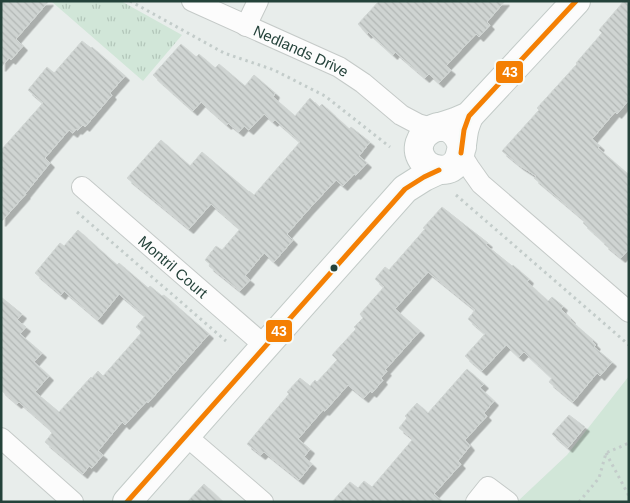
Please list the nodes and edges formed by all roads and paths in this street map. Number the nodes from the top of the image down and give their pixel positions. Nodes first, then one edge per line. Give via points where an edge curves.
1 (130, 1) edge
2 (192, 1) edge
3 (258, 1) edge
4 (576, 1) edge
5 (246, 26) junction
6 (390, 147) dead end
7 (440, 150) junction
8 (82, 186) dead end
9 (456, 194) dead end
10 (77, 212) dead end
11 (629, 312) edge
12 (226, 342) dead end
13 (629, 345) edge
14 (265, 346) junction
15 (185, 435) junction
16 (1, 438) edge
17 (629, 444) edge
18 (606, 453) junction
19 (629, 496) edge
20 (73, 502) edge
21 (127, 502) edge
22 (264, 502) edge
23 (476, 502) edge
24 (508, 502) edge
25 (578, 502) edge

1 - 6 path via 224,53 274,70 325,96
2 - 5 street, Nedlands Drive
3 - 5 street
4 - 7 street via 469,116 464,131
5 - 7 street, Nedlands Drive via 339,67 400,115 412,131
7 - 11 street, Nedlands Drive via 469,167 481,184
7 - 14 street via 424,177 405,189
8 - 14 street, Montril Court
9 - 13 path
10 - 12 path
14 - 15 street
15 - 21 street
15 - 22 street
16 - 20 street
17 - 18 path
18 - 19 path
18 - 25 path via 599,478
23 - 24 street via 488,487

